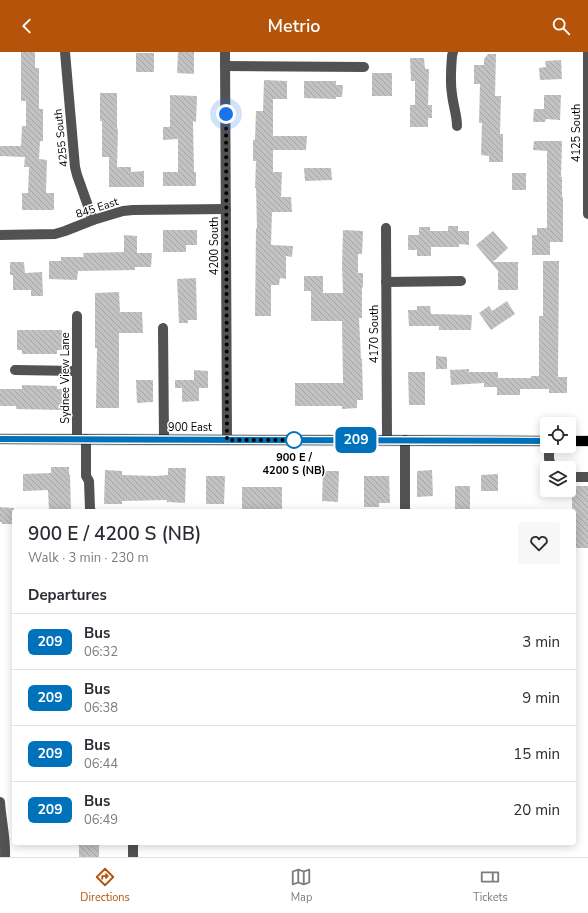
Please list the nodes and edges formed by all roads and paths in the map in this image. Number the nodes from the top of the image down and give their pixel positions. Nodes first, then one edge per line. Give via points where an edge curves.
1 (66, 52) edge
2 (225, 52) edge
3 (453, 52) edge
4 (588, 52) edge
5 (225, 66) junction
6 (364, 67) dead end
7 (457, 126) dead end
8 (226, 209) junction
9 (588, 214) edge
10 (93, 220) junction
11 (386, 228) dead end
12 (0, 235) edge
13 (386, 282) junction
14 (461, 282) dead end
15 (76, 316) dead end
16 (163, 328) dead end
17 (15, 370) dead end
18 (77, 371) junction
19 (0, 439) edge
20 (85, 439) junction
21 (164, 439) junction
22 (227, 440) junction
23 (387, 440) junction
24 (405, 440) junction
25 (540, 441) edge
26 (576, 441) edge
27 (588, 441) edge
28 (576, 477) edge
29 (588, 477) edge
30 (90, 509) edge
31 (404, 509) edge
32 (0, 802) edge
33 (133, 845) edge
34 (5, 857) edge
35 (132, 857) edge

1 - 10 street, 4255 South via 75,166
2 - 5 street, 4200 South
3 - 7 street via 451,92
4 - 9 street, 4125 South
5 - 6 street
5 - 8 street, 4200 South
8 - 10 street, 845 East via 133,210
8 - 22 street, 4200 South
10 - 12 street, 845 East via 55,234
11 - 13 street, 4170 South
13 - 14 street
13 - 23 street, 4170 South
15 - 18 street, Sydnee View Lane
16 - 21 street
17 - 18 street
18 - 20 street, Sydnee View Lane
19 - 20 main road, 900 East
20 - 21 main road, 900 East
20 - 30 street, Sydnee View Lane via 93,475 89,481
21 - 22 main road, 900 East
22 - 23 main road, 900 East
23 - 24 main road, 900 East
24 - 25 main road, 900 East
24 - 31 street
26 - 27 main road
28 - 29 street
32 - 34 street
33 - 35 street

